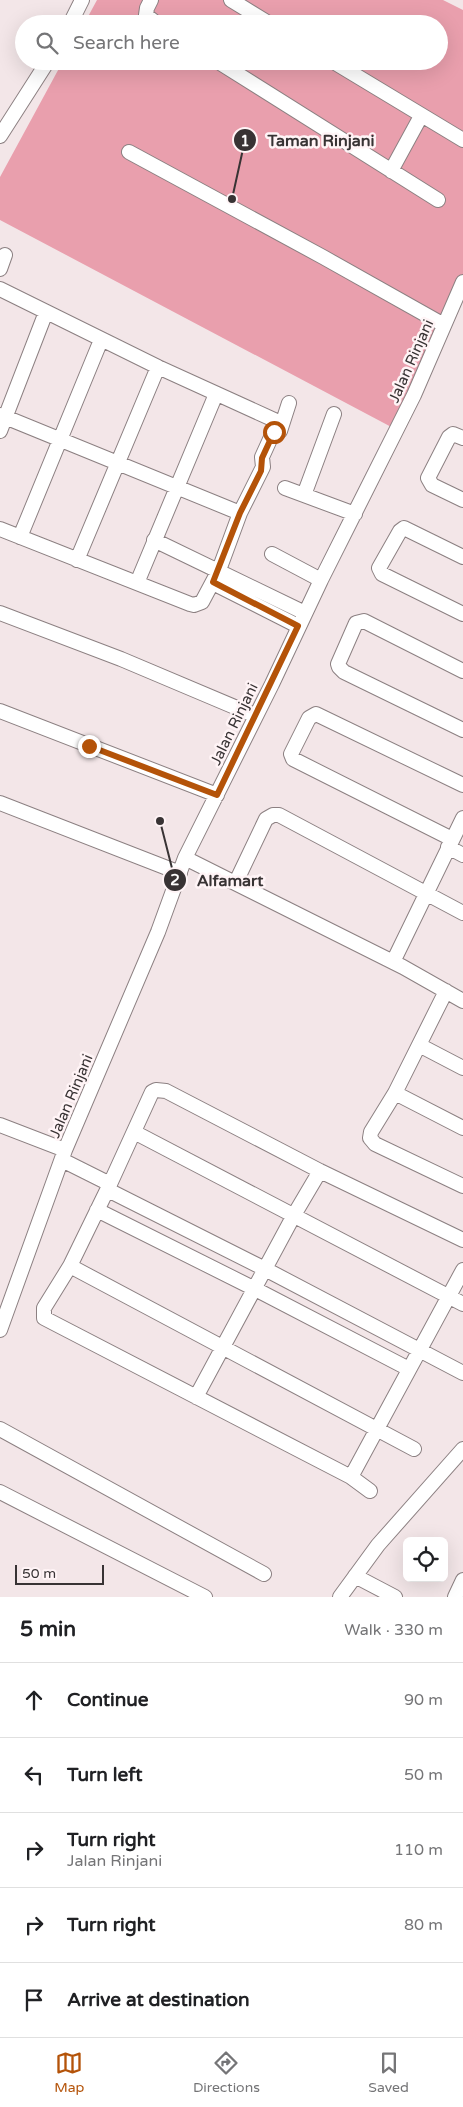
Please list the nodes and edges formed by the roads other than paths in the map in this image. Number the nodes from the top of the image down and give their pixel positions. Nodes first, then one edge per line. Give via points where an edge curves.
1 (82, 0) edge
2 (151, 0) edge
3 (231, 0) edge
4 (74, 15) edge
5 (146, 15) edge
6 (255, 15) edge
7 (42, 70) edge
8 (231, 70) edge
9 (347, 70) edge
10 (422, 116) junction
11 (0, 136) edge
12 (463, 140) edge
13 (129, 152) dead end
14 (391, 171) junction
15 (438, 200) dead end
16 (5, 255) dead end
17 (0, 268) edge
18 (463, 282) edge
19 (0, 289) edge
20 (46, 312) junction
21 (444, 325) junction
22 (101, 340) junction
23 (158, 367) junction
24 (216, 394) junction
25 (289, 403) dead end
26 (334, 414) dead end
27 (3, 416) edge
28 (281, 426) junction
29 (0, 431) edge
30 (463, 438) edge
31 (60, 440) junction
32 (118, 463) junction
33 (176, 488) junction
34 (285, 488) dead end
35 (304, 495) junction
36 (463, 500) edge
37 (240, 513) junction
38 (356, 514) junction
39 (0, 529) edge
40 (20, 537) junction
41 (154, 540) junction
42 (272, 554) dead end
43 (463, 557) edge
44 (77, 560) junction
45 (216, 576) junction
46 (321, 580) junction
47 (137, 583) junction
48 (305, 613) junction
49 (0, 614) edge
50 (463, 614) edge
51 (298, 626) junction
52 (463, 671) edge
53 (0, 711) edge
54 (256, 716) junction
55 (463, 730) edge
56 (463, 785) edge
57 (217, 795) junction
58 (0, 803) edge
59 (463, 818) edge
60 (450, 843) junction
61 (463, 855) edge
62 (185, 858) junction
63 (180, 873) junction
64 (236, 882) junction
65 (428, 893) junction
66 (463, 913) edge
67 (393, 962) junction
68 (446, 991) junction
69 (463, 1001) edge
70 (419, 1045) junction
71 (463, 1068) edge
72 (395, 1093) junction
73 (0, 1125) edge
74 (463, 1128) edge
75 (134, 1132) junction
76 (63, 1155) junction
77 (320, 1171) junction
78 (463, 1186) edge
79 (109, 1187) junction
80 (97, 1210) junction
81 (294, 1215) junction
82 (463, 1240) edge
83 (70, 1266) junction
84 (265, 1269) junction
85 (463, 1270) edge
86 (255, 1289) junction
87 (448, 1297) junction
88 (463, 1304) edge
89 (0, 1330) edge
90 (223, 1348) junction
91 (420, 1349) junction
92 (408, 1369) junction
93 (463, 1373) edge
94 (196, 1397) junction
95 (0, 1428) edge
96 (376, 1428) junction
97 (414, 1449) dead end
98 (463, 1449) edge
99 (351, 1477) junction
100 (370, 1491) dead end
101 (0, 1492) edge
102 (264, 1574) dead end
103 (355, 1576) junction
104 (463, 1580) edge
105 (204, 1597) edge
106 (340, 1597) edge
107 (396, 1597) edge
108 (454, 1597) edge

1 - 4 street
2 - 5 street
3 - 6 street
7 - 11 street
8 - 14 street
9 - 10 street
10 - 12 street
10 - 14 street
13 - 21 street
14 - 15 street
16 - 17 street
18 - 21 street, Jalan Rinjani
19 - 20 street
20 - 22 street
20 - 27 street
21 - 38 street, Jalan Rinjani
22 - 23 street
22 - 31 street
23 - 24 street
23 - 32 street
24 - 28 street
24 - 33 street
25 - 28 street
26 - 35 street
27 - 29 street
27 - 31 street
28 - 37 street via 272,435 262,458 262,467
30 - 36 street via 454,434 449,437 428,480
31 - 32 street
31 - 40 street
32 - 33 street
32 - 44 street
33 - 37 street
33 - 41 street
34 - 35 street
35 - 38 street
37 - 45 street
38 - 46 street, Jalan Rinjani
39 - 40 street
40 - 44 street
41 - 45 street
41 - 47 street
42 - 46 street
43 - 50 street via 402,529 379,571
44 - 47 street
45 - 47 street via 202,602 194,605
45 - 48 street
45 - 51 street
46 - 48 street, Jalan Rinjani
48 - 51 street, Jalan Rinjani
49 - 54 street via 121,659
51 - 54 street, Jalan Rinjani
52 - 55 street via 364,621 356,623 338,664 344,672
53 - 57 street
54 - 57 street, Jalan Rinjani
56 - 60 street via 316,714 309,718 291,754 293,759
57 - 62 street, Jalan Rinjani
58 - 63 street
59 - 60 street
60 - 61 street
60 - 65 street
62 - 63 street, Jalan Rinjani
62 - 64 street
63 - 76 street, Jalan Rinjani
64 - 65 street via 266,819 279,815
64 - 67 street
65 - 66 street
65 - 67 street
67 - 68 street
68 - 69 street
68 - 70 street
70 - 71 street
70 - 72 street
72 - 74 street
72 - 78 street via 371,1132 372,1141
73 - 76 street
75 - 77 street via 152,1092 166,1092
75 - 79 street
75 - 81 street
76 - 79 street
76 - 89 street, Jalan Rinjani
77 - 81 street
77 - 82 street
79 - 80 street
79 - 84 street
80 - 83 street
80 - 86 street
81 - 84 street
81 - 87 street
83 - 90 street
83 - 94 street via 44,1308 44,1318
84 - 86 street
84 - 91 street
85 - 87 street
86 - 90 street
86 - 92 street
87 - 88 street
87 - 91 street
90 - 94 street
90 - 96 street
91 - 92 street
91 - 93 street
92 - 96 street
94 - 99 street
95 - 102 street
96 - 97 street
96 - 99 street
98 - 103 street via 378,1544
99 - 100 street
101 - 105 street
103 - 106 street
103 - 107 street
104 - 108 street

